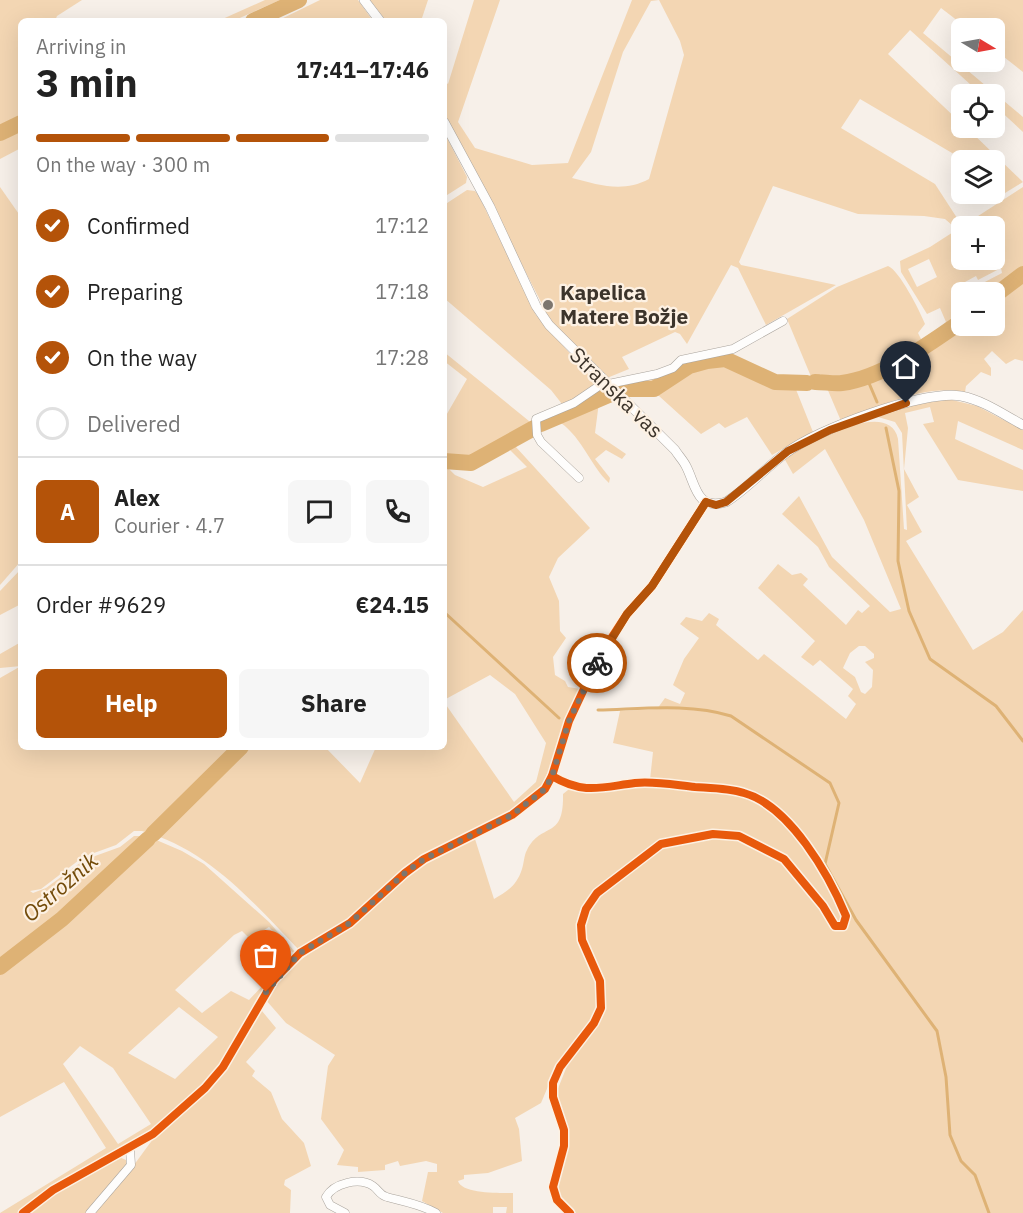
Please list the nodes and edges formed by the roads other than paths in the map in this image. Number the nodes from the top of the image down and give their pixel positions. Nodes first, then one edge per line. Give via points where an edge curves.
1 (364, 0) edge
2 (378, 18) edge
3 (447, 128) edge
4 (783, 321) dead end
5 (612, 390) junction
6 (1023, 425) edge
7 (579, 478) dead end
8 (706, 502) junction
9 (552, 776) junction
10 (130, 1149) junction
11 (23, 1213) edge
12 (90, 1213) edge
13 (345, 1213) edge
14 (436, 1213) edge
15 (570, 1213) edge

1 - 2 street
3 - 5 street, Stranska vas via 537,306 563,342
4 - 5 street via 733,349 693,357
5 - 7 street via 599,386 574,403 536,419 541,442
5 - 8 street, Stranska vas via 675,450
6 - 8 street via 964,396 921,397 814,437 788,451 726,502
8 - 9 street via 652,586 604,648 569,721
9 - 10 street via 532,801 487,829 424,859 350,923 300,953 274,980 223,1067 206,1088
9 - 15 street via 568,786 584,789 653,783 743,792 760,799 784,816 800,834 846,916 843,926 835,926 784,859 739,836 713,834 661,844 597,893 581,925 582,940 600,981 601,1008 553,1083 553,1097 564,1130 564,1146 553,1187
10 - 11 street via 53,1190
10 - 12 street via 131,1165
13 - 14 street via 330,1204 327,1197 333,1188 350,1183 372,1185 385,1197 411,1201

